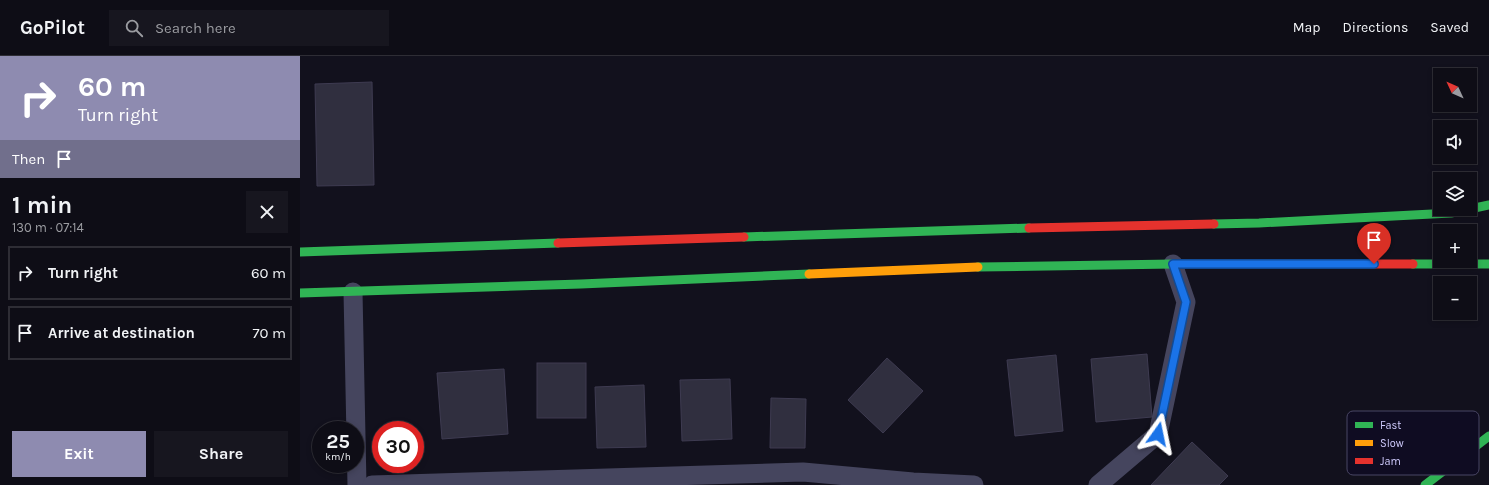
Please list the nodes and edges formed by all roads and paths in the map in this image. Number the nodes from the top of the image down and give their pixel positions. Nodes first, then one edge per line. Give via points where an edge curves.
1 (1489, 205) edge
2 (1477, 208) edge
3 (1433, 214) edge
4 (300, 252) edge
5 (1173, 264) junction
6 (1489, 264) edge
7 (354, 292) junction
8 (300, 293) edge
9 (1488, 437) edge
10 (1479, 444) edge
11 (1438, 475) edge
12 (803, 478) edge
13 (357, 485) edge
14 (372, 485) edge
15 (974, 485) edge
16 (1098, 485) edge
17 (1425, 485) edge

1 - 2 main road
3 - 4 main road via 1259,223 937,230
5 - 6 main road
5 - 7 main road via 943,268
5 - 16 street via 1186,302 1158,434
7 - 8 main road
7 - 13 street
9 - 10 main road
11 - 17 main road
12 - 14 street
12 - 15 street

